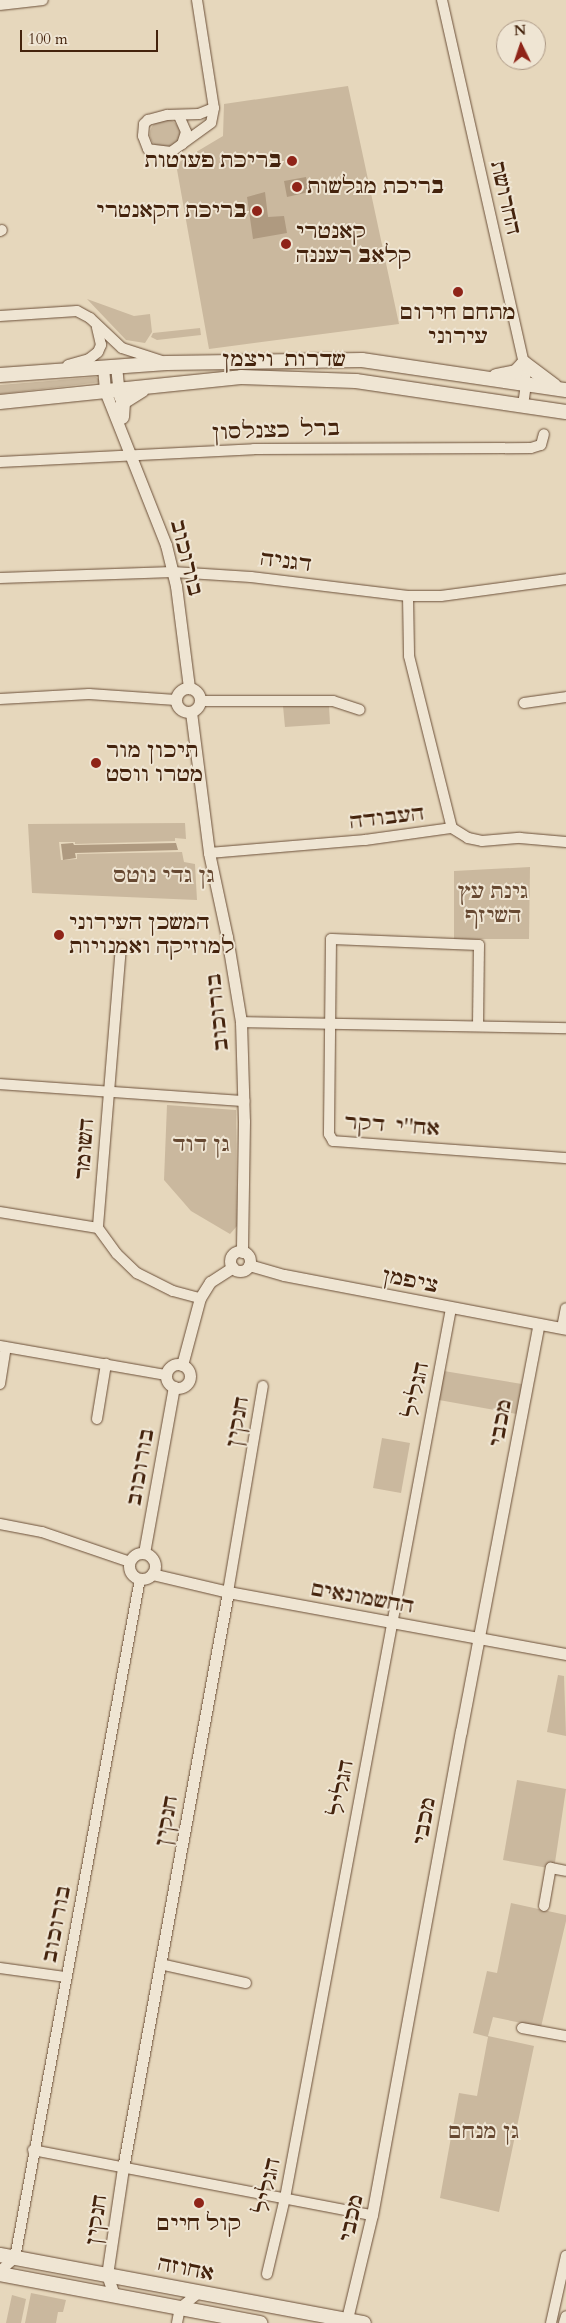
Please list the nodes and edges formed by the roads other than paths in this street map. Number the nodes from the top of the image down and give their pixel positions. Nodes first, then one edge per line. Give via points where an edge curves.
1 (43, 0) edge
2 (197, 0) edge
3 (442, 0) edge
4 (0, 5) edge
5 (214, 108) junction
6 (180, 116) junction
7 (182, 144) junction
8 (0, 316) edge
9 (96, 323) junction
10 (167, 363) junction
11 (524, 363) junction
12 (109, 366) junction
13 (36, 372) junction
14 (478, 375) junction
15 (0, 376) edge
16 (526, 384) junction
17 (153, 386) junction
18 (566, 390) edge
19 (111, 391) junction
20 (0, 402) edge
21 (523, 405) junction
22 (566, 412) edge
23 (122, 417) junction
24 (544, 434) dead end
25 (127, 443) junction
26 (132, 455) junction
27 (0, 462) edge
28 (173, 572) junction
29 (0, 578) edge
30 (566, 578) edge
31 (408, 596) junction
32 (189, 688) junction
33 (566, 697) edge
34 (0, 699) edge
35 (176, 700) junction
36 (200, 701) junction
37 (524, 703) dead end
38 (360, 710) dead end
39 (191, 712) junction
40 (452, 828) junction
41 (566, 842) edge
42 (209, 853) junction
43 (121, 946) dead end
44 (241, 1022) junction
45 (332, 1023) junction
46 (478, 1026) junction
47 (566, 1028) edge
48 (0, 1084) edge
49 (109, 1092) junction
50 (244, 1100) junction
51 (566, 1158) edge
52 (0, 1212) edge
53 (98, 1228) junction
54 (242, 1252) junction
55 (249, 1265) junction
56 (233, 1267) junction
57 (200, 1298) junction
58 (452, 1308) junction
59 (566, 1308) edge
60 (539, 1324) junction
61 (564, 1328) edge
62 (3, 1347) edge
63 (106, 1364) junction
64 (182, 1365) junction
65 (166, 1375) junction
66 (0, 1384) edge
67 (263, 1386) dead end
68 (174, 1387) junction
69 (97, 1419) dead end
70 (0, 1524) edge
71 (144, 1553) junction
72 (130, 1562) junction
73 (152, 1574) junction
74 (140, 1578) junction
75 (228, 1592) junction
76 (392, 1623) junction
77 (479, 1637) junction
78 (566, 1654) edge
79 (566, 1871) edge
80 (544, 1906) dead end
81 (160, 1964) junction
82 (0, 1968) edge
83 (66, 1977) junction
84 (246, 1983) dead end
85 (522, 2028) dead end
86 (566, 2036) edge
87 (33, 2150) junction
88 (123, 2168) junction
89 (286, 2198) junction
90 (372, 2215) junction
91 (0, 2255) edge
92 (566, 2256) edge
93 (15, 2258) junction
94 (104, 2270) junction
95 (0, 2272) edge
96 (267, 2274) dead end
97 (200, 2292) junction
98 (114, 2295) junction
99 (180, 2308) junction
100 (566, 2316) edge
101 (302, 2317) edge
102 (348, 2322) edge
103 (177, 2323) edge
104 (260, 2323) edge
105 (364, 2323) edge
106 (551, 2323) edge
107 (564, 2323) edge

1 - 4 street
2 - 5 street
3 - 11 street, החרושת
5 - 6 street
5 - 7 street via 211,123
6 - 7 street via 186,132
6 - 7 street via 166,115 148,120 144,124 143,136 148,149 159,152 171,152
8 - 9 street via 76,311
9 - 10 street via 122,348
9 - 13 street via 101,345 94,356 77,364
10 - 12 main road, שדרות ויצמן
10 - 14 main road, שדרות ויצמן via 362,360
11 - 14 main road via 520,370 510,374
11 - 16 street, החרושת
11 - 18 main road via 545,381
12 - 13 main road, שדרות ויצמן
12 - 19 street, בורוכוב
13 - 15 main road, שדרות ויצמן
14 - 16 main road, שדרות ויצמן
16 - 18 main road, שדרות ויצמן
16 - 21 street, החרושת
17 - 19 main road, שדרות ויצמן
17 - 21 main road, שדרות ויצמן via 240,377 356,381
17 - 23 main road via 131,394 123,402
19 - 20 main road, שדרות ויצמן
19 - 23 street, בורוכוב
19 - 25 street, בורוכוב
21 - 22 main road, שדרות ויצמן
23 - 25 street, בורוכוב
24 - 26 street, ברל כצנלסון via 541,445 531,448 367,447
25 - 26 street, בורוכוב
26 - 27 street, ברל כצנלסון
26 - 28 street, בורוכוב via 157,517
28 - 29 street, דגניה
28 - 31 street, דגניה via 251,577
28 - 32 street, בורוכוב
30 - 31 street, דגניה via 474,593
31 - 40 street via 409,656
32 - 35 street via 179,692
32 - 36 street via 198,693
33 - 37 street
34 - 35 street via 89,694
35 - 39 street via 179,708
36 - 38 street via 333,701
36 - 39 street
39 - 42 street, בורוכוב
40 - 41 street, העבודה via 468,838 482,841 520,838
40 - 42 street, העבודה via 364,840
42 - 44 street, בורוכוב
43 - 49 street, השומר
44 - 45 street
44 - 50 street, בורוכוב
45 - 46 street
45 - 46 street via 332,939 478,945
45 - 51 street, אח''י דקר via 329,1134 333,1141
46 - 47 street
48 - 49 street
49 - 50 street
49 - 53 street, השומר
50 - 54 street, בורוכוב
52 - 53 street
53 - 57 street via 117,1254 137,1273 173,1291
54 - 55 street via 249,1257
54 - 56 street via 233,1254
55 - 56 street via 241,1270
55 - 58 street, ציפמן via 284,1276
56 - 57 street via 210,1282
57 - 64 street
58 - 60 street, ציפמן
58 - 76 street, הגליל
59 - 61 street
60 - 61 street, ציפמן
60 - 77 street, מכבי
62 - 63 street
62 - 66 street
63 - 65 street
63 - 69 street
64 - 65 street via 170,1367
64 - 68 street via 189,1370 189,1380 184,1386
65 - 68 street
67 - 75 street, חנקין
68 - 71 street, בורוכוב
70 - 72 street via 42,1532
71 - 72 street via 136,1555
71 - 73 street via 154,1561
72 - 74 street via 133,1574
73 - 74 street
73 - 75 street, החשמונאים
74 - 83 street, בורוכוב
75 - 76 street, החשמונאים
75 - 81 street, חנקין
76 - 77 street, החשמונאים
76 - 89 street, הגליל
77 - 78 street, החשמונאים
77 - 90 street, מכבי
79 - 80 street via 551,1868
81 - 84 street
81 - 88 street, חנקין
82 - 83 street
83 - 87 street, בורוכוב
85 - 86 street
87 - 88 street
87 - 93 street, בורוכוב
88 - 89 street
88 - 94 street, חנקין
89 - 90 street
89 - 96 street, הגליל
90 - 102 street, מכבי
91 - 93 main road, אחוזה
92 - 106 street
93 - 94 main road, אחוזה
93 - 95 street
94 - 97 main road, אחוזה
94 - 98 street, חנקין
95 - 98 main road, אחוזה
97 - 99 street
97 - 101 main road, אחוזה
98 - 99 main road, אחוזה
99 - 103 street
99 - 104 main road, אחוזה
100 - 107 street
101 - 102 main road, אחוזה
102 - 105 main road, אחוזה

